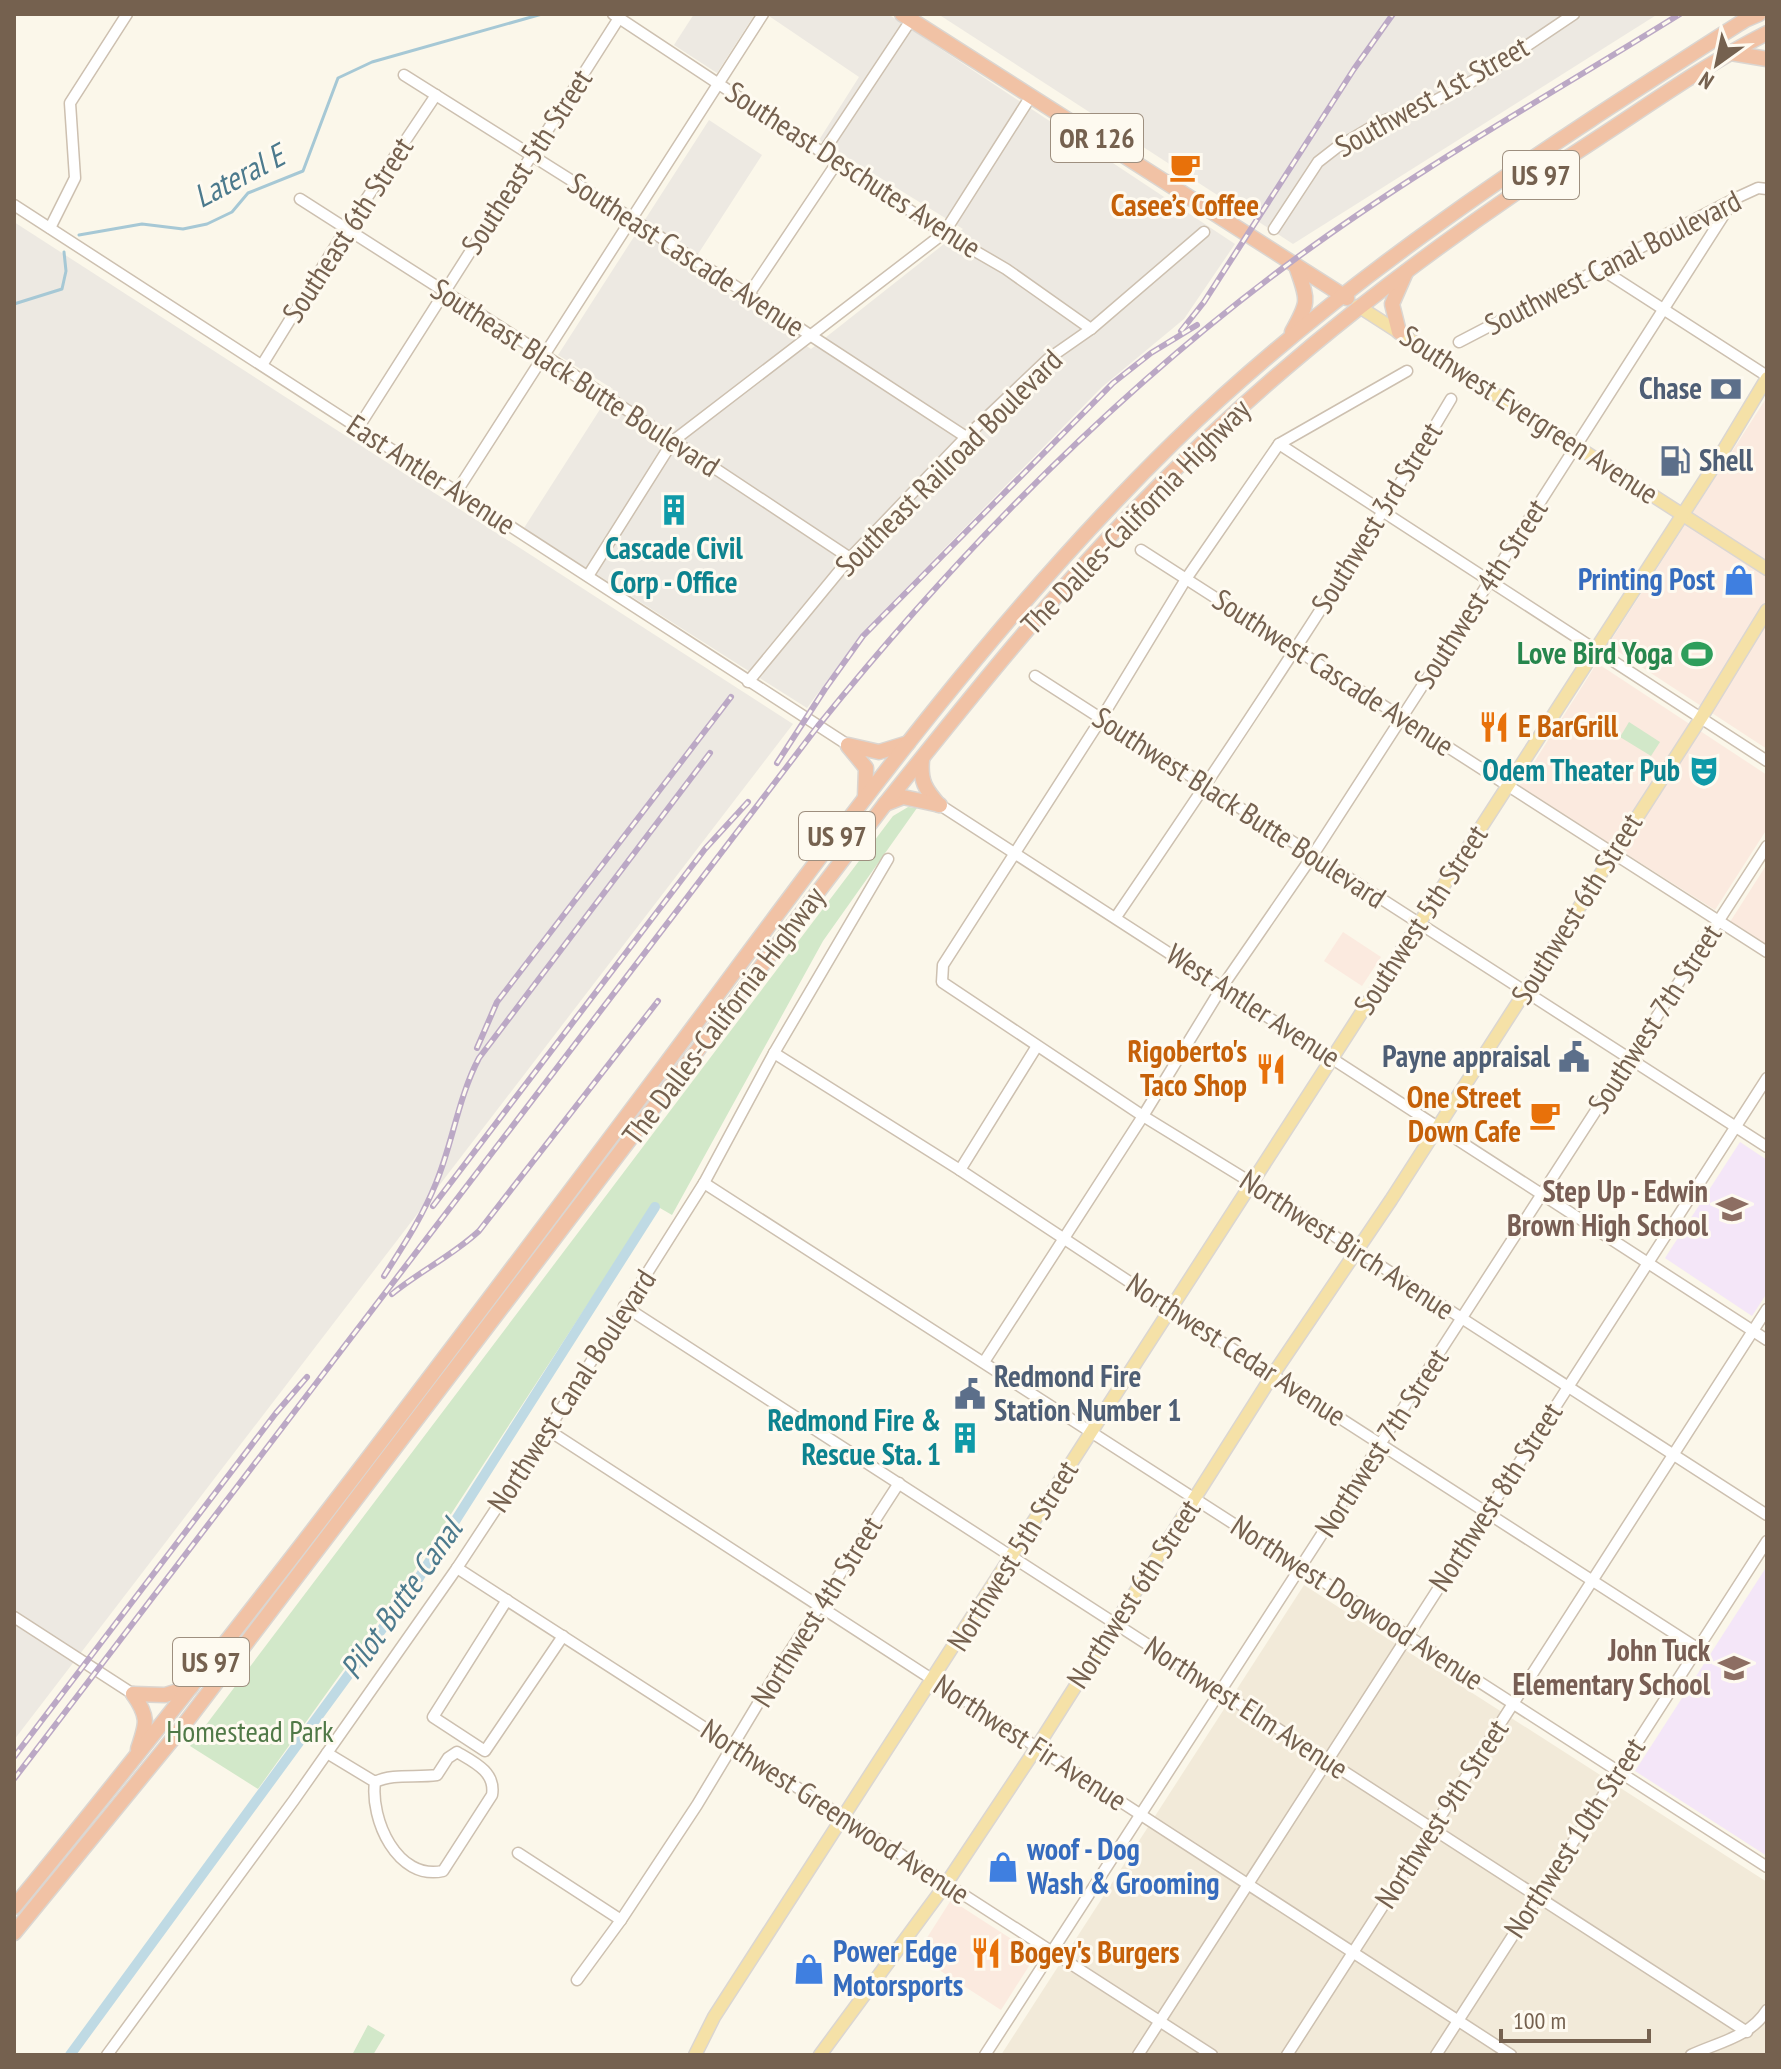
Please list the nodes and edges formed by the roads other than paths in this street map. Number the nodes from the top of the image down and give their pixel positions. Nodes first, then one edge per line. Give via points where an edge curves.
1 (127, 14) edge
2 (763, 14) edge
3 (1574, 14) edge
4 (1759, 14) edge
5 (616, 16) edge
6 (906, 17) edge
7 (1767, 33) edge
8 (1730, 53) junction
9 (1767, 59) edge
10 (404, 75) dead end
11 (718, 83) junction
12 (436, 95) junction
13 (1031, 96) junction
14 (824, 151) junction
15 (532, 156) junction
16 (838, 161) junction
17 (1767, 189) edge
18 (300, 199) dead end
19 (1734, 199) junction
20 (14, 205) edge
21 (631, 218) junction
22 (50, 228) junction
23 (346, 229) junction
24 (1274, 229) dead end
25 (1204, 232) dead end
26 (944, 233) junction
27 (1294, 264) junction
28 (1408, 268) junction
29 (1601, 269) junction
30 (444, 291) junction
31 (749, 294) junction
32 (1342, 295) junction
33 (1358, 306) junction
34 (1663, 308) junction
35 (1091, 329) junction
36 (1399, 332) junction
37 (813, 337) junction
38 (1290, 337) junction
39 (1459, 342) dead end
40 (544, 355) junction
41 (262, 365) junction
42 (1407, 371) dead end
43 (1767, 377) edge
44 (1451, 399) dead end
45 (358, 428) junction
46 (966, 437) junction
47 (673, 441) junction
48 (1279, 444) junction
49 (1576, 446) junction
50 (457, 491) junction
51 (1384, 513) junction
52 (1682, 514) junction
53 (1141, 550) dead end
54 (850, 558) junction
55 (1767, 569) edge
56 (588, 576) junction
57 (1186, 579) junction
58 (1489, 581) junction
59 (1767, 610) edge
60 (1294, 649) junction
61 (1595, 650) junction
62 (1035, 676) dead end
63 (748, 682) junction
64 (1402, 718) junction
65 (1701, 718) junction
66 (1101, 719) junction
67 (909, 743) junction
68 (848, 745) junction
69 (922, 759) junction
70 (1767, 761) edge
71 (1205, 786) junction
72 (1507, 786) junction
73 (865, 798) junction
74 (885, 804) junction
75 (940, 805) junction
76 (1767, 846) edge
77 (1613, 853) junction
78 (1014, 854) junction
79 (1313, 855) junction
80 (888, 859) dead end
81 (1116, 917) junction
82 (1718, 921) junction
83 (1418, 924) junction
84 (1767, 952) edge
85 (1222, 987) junction
86 (1524, 992) junction
87 (1037, 1046) junction
88 (774, 1053) junction
89 (1333, 1058) junction
90 (1630, 1058) junction
91 (1767, 1078) edge
92 (1143, 1116) junction
93 (1439, 1126) junction
94 (1736, 1127) junction
95 (1767, 1147) edge
96 (960, 1170) junction
97 (704, 1183) junction
98 (1252, 1183) junction
99 (1543, 1193) junction
100 (1064, 1239) junction
101 (1355, 1250) junction
102 (1647, 1261) junction
103 (624, 1306) junction
104 (1767, 1309) edge
105 (1172, 1310) junction
106 (1462, 1319) junction
107 (1753, 1331) junction
108 (1767, 1340) edge
109 (984, 1362) junction
110 (1274, 1373) junction
111 (1567, 1387) junction
112 (548, 1430) junction
113 (1092, 1431) junction
114 (1381, 1443) junction
115 (1673, 1457) junction
116 (899, 1483) junction
117 (1195, 1498) junction
118 (1487, 1511) junction
119 (1767, 1515) edge
120 (1767, 1541) edge
121 (1011, 1556) junction
122 (1301, 1567) junction
123 (457, 1568) junction
124 (1593, 1581) junction
125 (507, 1600) junction
126 (819, 1606) junction
127 (14, 1617) edge
128 (1115, 1623) junction
129 (563, 1636) junction
130 (1407, 1636) junction
131 (1697, 1648) junction
132 (934, 1680) junction
133 (192, 1687) junction
134 (1222, 1692) junction
135 (133, 1694) junction
136 (1513, 1703) junction
137 (734, 1747) junction
138 (1037, 1747) junction
139 (327, 1753) junction
140 (134, 1760) junction
141 (1329, 1761) junction
142 (1617, 1772) junction
143 (375, 1782) junction
144 (1141, 1815) junction
145 (844, 1818) junction
146 (1433, 1828) junction
147 (518, 1853) dead end
148 (1767, 1867) edge
149 (946, 1884) junction
150 (1249, 1884) junction
151 (1537, 1896) junction
152 (14, 1907) edge
153 (621, 1920) junction
154 (14, 1933) edge
155 (1052, 1952) junction
156 (1353, 1952) junction
157 (577, 1980) dead end
158 (1767, 2010) edge
159 (1458, 2020) junction
160 (1160, 2022) junction
161 (1747, 2032) junction
162 (107, 2055) edge
163 (695, 2055) edge
164 (820, 2055) edge
165 (985, 2055) edge
166 (1138, 2055) edge
167 (1212, 2055) edge
168 (1287, 2055) edge
169 (1436, 2055) edge
170 (1511, 2055) edge
171 (1691, 2055) edge

1 - 22 street via 70,103 75,178
2 - 11 street
3 - 24 street, Southwest 1st Street via 1482,76 1336,148 1318,162
4 - 32 highway, The Dalles-California Highway / US 97 via 1491,185
5 - 11 street, Southeast Deschutes Avenue
5 - 15 street, Southeast 5th Street
6 - 13 highway, OR 126
6 - 14 street
7 - 8 highway, The Dalles-California Highway / US 97
8 - 9 highway
8 - 28 highway, The Dalles-California Highway / US 97
10 - 12 street, Southeast Cascade Avenue
11 - 14 street, Southeast Deschutes Avenue
11 - 21 street
12 - 15 street, Southeast Cascade Avenue
12 - 23 street, Southeast 6th Street
13 - 26 street
13 - 27 highway, OR 126
14 - 16 street, Southeast Deschutes Avenue
15 - 21 street, Southeast Cascade Avenue
15 - 30 street, Southeast 5th Street
16 - 26 street, Southeast Deschutes Avenue
16 - 31 street
17 - 19 street, Southwest Canal Boulevard
18 - 23 street, Southeast Black Butte Boulevard
19 - 29 street, Southwest Canal Boulevard
19 - 34 street, Southwest 4th Street
20 - 22 street, East Antler Avenue
21 - 31 street, Southeast Cascade Avenue
21 - 40 street
22 - 41 street, East Antler Avenue
23 - 30 street, Southeast Black Butte Boulevard
23 - 41 street, Southeast 6th Street
25 - 35 street, Southeast Railroad Boulevard
26 - 35 street, Southeast Deschutes Avenue
26 - 37 street
27 - 32 highway, Southwest Evergreen Avenue / OR 126
27 - 38 highway via 1307,298
28 - 33 highway, The Dalles-California Highway / US 97
28 - 36 highway via 1392,304
29 - 34 street
29 - 39 street, Southwest Canal Boulevard
30 - 40 street, Southeast Black Butte Boulevard
30 - 45 street, Southeast 5th Street
31 - 37 street, Southeast Cascade Avenue
32 - 33 highway, Southwest Evergreen Avenue / OR 126
32 - 38 highway, The Dalles-California Highway / US 97
33 - 36 main road, Southwest Evergreen Avenue
33 - 69 highway, The Dalles-California Highway / US 97 via 1247,400 1136,508 1039,615
34 - 43 street
34 - 49 street, Southwest 4th Street
35 - 46 street, Southeast Railroad Boulevard via 1048,359
36 - 49 main road, Southwest Evergreen Avenue
37 - 46 street, Southeast Cascade Avenue
37 - 47 street
38 - 67 highway, The Dalles-California Highway / US 97 via 1122,495 1023,603
40 - 47 street, Southeast Black Butte Boulevard
40 - 50 street
41 - 45 street, East Antler Avenue
42 - 48 street
43 - 52 main road, Southwest 5th Street
44 - 51 street, Southwest 3rd Street
45 - 50 street, East Antler Avenue
46 - 54 street, Southeast Railroad Boulevard
47 - 54 street, Southeast Black Butte Boulevard
47 - 56 street
48 - 51 street
48 - 57 street
49 - 52 main road, Southwest Evergreen Avenue
49 - 58 street, Southwest 4th Street
50 - 56 street, East Antler Avenue
51 - 58 street
51 - 60 street, Southwest 3rd Street
52 - 55 main road, Southwest Evergreen Avenue
52 - 61 main road, Southwest 5th Street
53 - 57 street, Southwest Cascade Avenue
54 - 63 street, Southeast Railroad Boulevard
56 - 63 street, East Antler Avenue
57 - 60 street, Southwest Cascade Avenue
57 - 66 street
58 - 61 street
58 - 64 street, Southwest 4th Street
59 - 65 main road, Southwest 6th Street
60 - 64 street, Southwest Cascade Avenue
60 - 71 street, Southwest 3rd Street
61 - 65 street
61 - 72 main road, Southwest 5th Street
62 - 66 street, Southwest Black Butte Boulevard
63 - 68 street, East Antler Avenue
64 - 72 street, Southwest Cascade Avenue
64 - 79 street, Southwest 4th Street
65 - 70 street
65 - 77 main road, Southwest 6th Street
66 - 71 street, Southwest Black Butte Boulevard
66 - 78 street
67 - 68 highway via 879,752
67 - 73 highway, The Dalles-California Highway / US 97
68 - 73 highway via 866,768
69 - 74 highway, The Dalles-California Highway / US 97
69 - 75 highway via 920,778
71 - 79 street, Southwest Black Butte Boulevard
71 - 81 street, Southwest 3rd Street
72 - 77 street, Southwest Cascade Avenue
72 - 83 main road, Southwest 5th Street
73 - 133 highway, The Dalles-California Highway / US 97
74 - 75 highway via 903,797
74 - 154 highway, The Dalles-California Highway / US 97 via 180,1730
75 - 78 street, West Antler Avenue
76 - 82 street, Southwest 7th Street
77 - 82 street, Southwest Cascade Avenue
77 - 86 main road, Southwest 6th Street
78 - 81 street, West Antler Avenue
78 - 87 street, Northwest Birch Avenue via 943,965 942,982
79 - 83 street, Southwest Black Butte Boulevard
79 - 85 street, Southwest 4th Street
80 - 88 street, Northwest Canal Boulevard
81 - 85 street, West Antler Avenue
82 - 84 street, Southwest Cascade Avenue
82 - 90 street, Southwest 7th Street
83 - 86 street, Southwest Black Butte Boulevard
83 - 89 main road, Southwest 5th Street
85 - 89 street, West Antler Avenue
85 - 92 street
86 - 90 street, Southwest Black Butte Boulevard
86 - 93 main road, Southwest 6th Street
87 - 92 street, Northwest Birch Avenue
87 - 96 street
88 - 96 street, Northwest Cedar Avenue
88 - 97 street, Northwest Canal Boulevard
89 - 93 street, West Antler Avenue
89 - 98 main road, Northwest 5th Street
90 - 94 street, Southwest Black Butte Boulevard
90 - 99 street, Southwest 7th Street
91 - 94 street, Northwest 8th Street
92 - 98 street, Northwest Birch Avenue
92 - 100 street
93 - 99 street, West Antler Avenue
93 - 101 main road, Northwest 6th Street
94 - 95 street, Southwest Black Butte Boulevard
94 - 102 street, Northwest 8th Street
96 - 100 street, Northwest Cedar Avenue
97 - 103 street, Northwest Canal Boulevard
97 - 109 street, Northwest Dogwood Avenue
98 - 101 street, Northwest Birch Avenue
98 - 105 main road, Northwest 5th Street
99 - 102 street, West Antler Avenue
99 - 106 street, Northwest 7th Street
100 - 105 street, Northwest Cedar Avenue
100 - 109 street
101 - 106 street, Northwest Birch Avenue
101 - 110 main road, Northwest 6th Street
102 - 107 street, West Antler Avenue
102 - 111 street, Northwest 8th Street
103 - 112 street, Northwest Canal Boulevard
103 - 116 street, Northwest Elm Avenue
104 - 107 street, Northwest 9th Street
105 - 110 street, Northwest Cedar Avenue
105 - 113 main road, Northwest 5th Street
106 - 111 street, Northwest Birch Avenue
106 - 114 street, Northwest 7th Street
107 - 108 street, West Antler Avenue
107 - 115 street, Northwest 9th Street
109 - 113 street, Northwest Dogwood Avenue
110 - 114 street, Northwest Cedar Avenue
110 - 117 main road, Northwest 6th Street
111 - 115 street, Northwest Birch Avenue
111 - 118 street, Northwest 8th Street
112 - 123 street, Northwest Canal Boulevard
112 - 126 street, Northwest Fir Avenue
113 - 117 street, Northwest Dogwood Avenue
113 - 121 main road, Northwest 5th Street
114 - 118 street, Northwest Cedar Avenue
114 - 122 street, Northwest 7th Street
115 - 119 street, Northwest Birch Avenue
115 - 124 street, Northwest 9th Street
116 - 121 street, Northwest Elm Avenue
116 - 126 street, Northwest 4th Street
117 - 122 street, Northwest Dogwood Avenue
117 - 128 main road, Northwest 6th Street
118 - 124 street, Northwest Cedar Avenue
118 - 130 street, Northwest 8th Street
120 - 131 street, Northwest 10th Street
121 - 128 street, Northwest Elm Avenue
121 - 132 main road, Northwest 5th Street
122 - 130 street, Northwest Dogwood Avenue
122 - 134 street, Northwest 7th Street
123 - 125 street, Northwest Greenwood Avenue
123 - 139 street, Northwest Canal Boulevard
124 - 131 street, Northwest Cedar Avenue
124 - 136 street, Northwest 9th Street
125 - 129 street, Northwest Greenwood Avenue
125 - 129 street via 433,1717 485,1751
126 - 132 street, Northwest Fir Avenue
126 - 137 street, Northwest 4th Street
127 - 135 street
128 - 134 street, Northwest Elm Avenue
128 - 138 main road, Northwest 6th Street
129 - 137 street, Northwest Greenwood Avenue
130 - 136 street, Northwest Dogwood Avenue
130 - 141 street, Northwest 8th Street
131 - 142 street, Northwest 10th Street
132 - 138 street, Northwest Fir Avenue
132 - 145 main road, Northwest 5th Street
133 - 135 highway via 165,1695
133 - 140 highway, The Dalles-California Highway / US 97
134 - 141 street, Northwest Elm Avenue
134 - 144 street, Northwest 7th Street
135 - 140 highway via 147,1724
136 - 142 street, Northwest Dogwood Avenue
136 - 146 street, Northwest 9th Street
137 - 145 street, Northwest Greenwood Avenue
137 - 153 street, Northwest 4th Street
138 - 144 street, Northwest Fir Avenue
138 - 149 main road, Northwest 6th Street
139 - 143 street
139 - 162 street, Northwest Canal Boulevard
140 - 152 highway, The Dalles-California Highway / US 97
141 - 146 street, Northwest Elm Avenue
141 - 150 street, Northwest 8th Street
142 - 148 street, Northwest Dogwood Avenue
142 - 151 street, Northwest 10th Street
143 - 143 street via 373,1799 396,1854 435,1873 443,1871 494,1784 488,1773 457,1752 437,1775 386,1776
144 - 150 street, Northwest Fir Avenue
144 - 155 street, Northwest 7th Street
145 - 149 street, Northwest Greenwood Avenue
145 - 163 main road, Northwest 5th Street via 714,2017
146 - 151 street, Northwest Elm Avenue
146 - 156 street, Northwest 9th Street
147 - 153 street
149 - 155 street, Northwest Greenwood Avenue
149 - 164 main road, Northwest 6th Street
150 - 156 street, Northwest Fir Avenue
150 - 160 street, Northwest 8th Street
151 - 159 street, Northwest 10th Street
151 - 161 street, Northwest Elm Avenue
153 - 157 street, Northwest 4th Street
155 - 160 street, Northwest Greenwood Avenue
155 - 165 street, Northwest 7th Street
156 - 159 street, Northwest Fir Avenue
156 - 168 street, Northwest 9th Street
158 - 161 street
159 - 169 street, Northwest 10th Street
159 - 170 street, Northwest Fir Avenue
160 - 166 street, Northwest 8th Street
160 - 167 street, Northwest Greenwood Avenue
161 - 171 street

